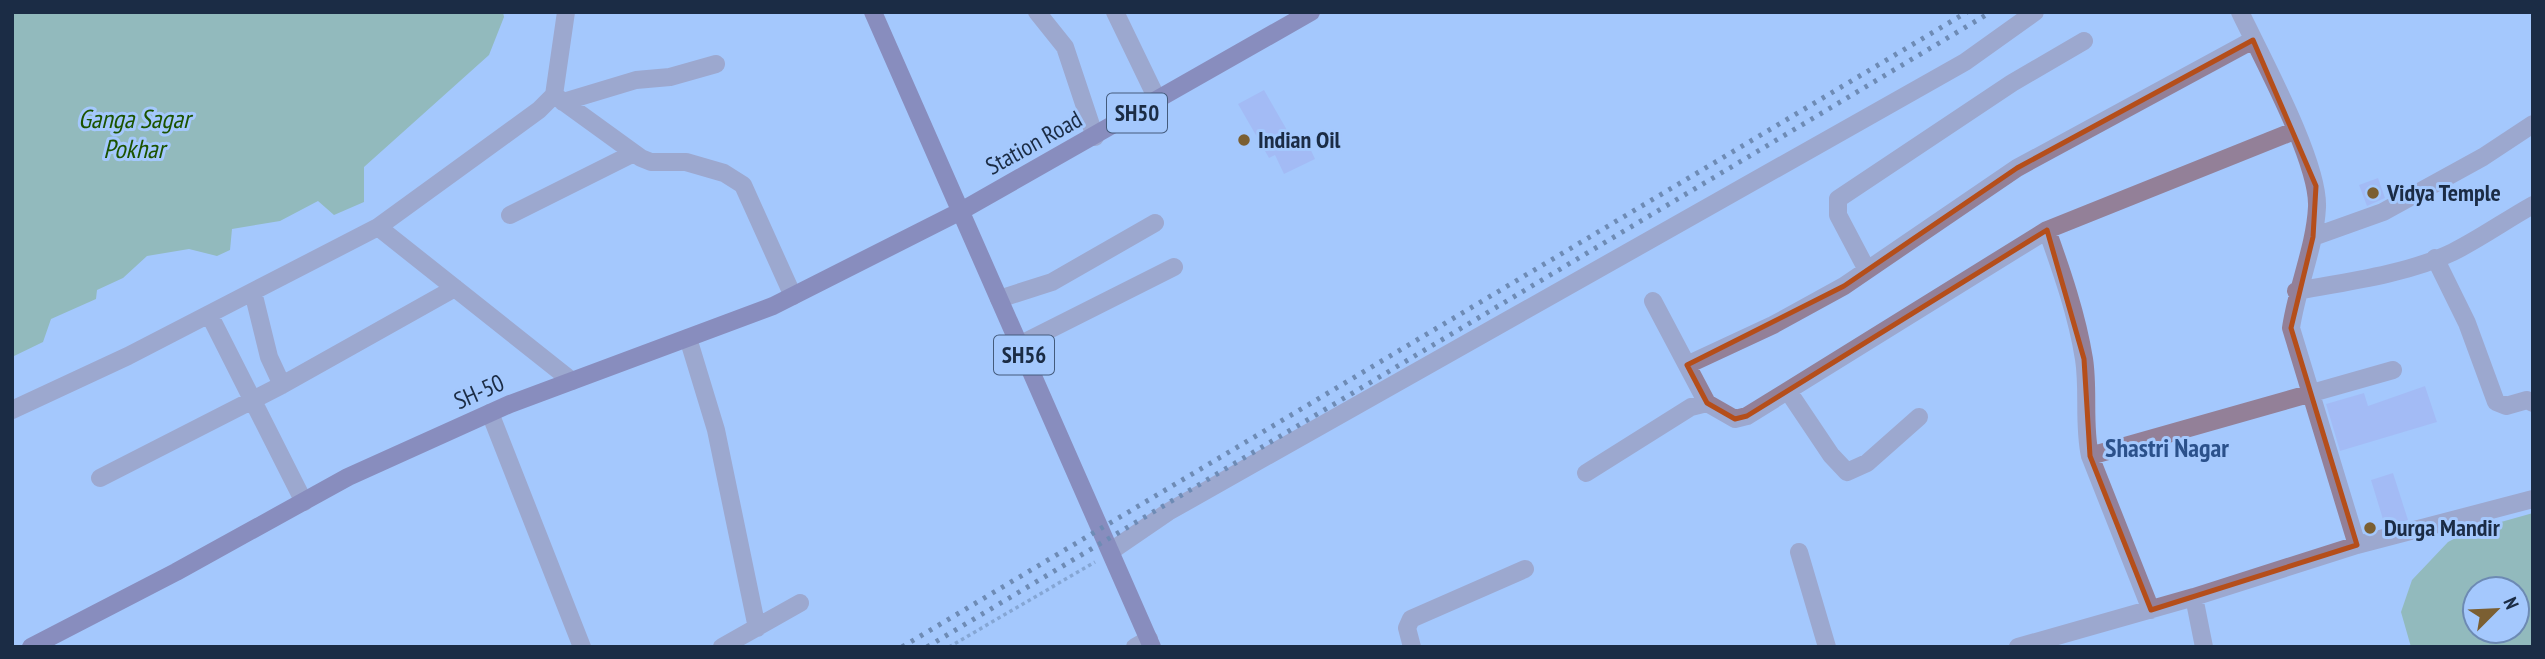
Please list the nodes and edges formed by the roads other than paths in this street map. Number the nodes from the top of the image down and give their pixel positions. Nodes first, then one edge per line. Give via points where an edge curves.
1 (566, 12) edge
2 (873, 12) edge
3 (1037, 12) edge
4 (1115, 12) edge
5 (1311, 12) edge
6 (2035, 12) edge
7 (2240, 12) edge
8 (2253, 40) junction
9 (2084, 41) dead end
10 (716, 64) dead end
11 (558, 98) junction
12 (1158, 101) junction
13 (2533, 124) edge
14 (2294, 131) junction
15 (1095, 137) junction
16 (634, 153) junction
17 (2533, 205) edge
18 (961, 211) junction
19 (510, 215) dead end
20 (1155, 223) dead end
21 (378, 227) junction
22 (2047, 230) junction
23 (2313, 237) junction
24 (2435, 258) junction
25 (1174, 267) dead end
26 (1867, 270) junction
27 (455, 288) junction
28 (2296, 291) junction
29 (253, 292) junction
30 (793, 296) junction
31 (999, 299) junction
32 (1653, 301) dead end
33 (209, 314) junction
34 (688, 338) junction
35 (1019, 345) junction
36 (1687, 365) junction
37 (2393, 370) dead end
38 (572, 381) junction
39 (282, 385) junction
40 (1788, 391) junction
41 (2313, 395) junction
42 (252, 401) junction
43 (1707, 403) junction
44 (2533, 403) edge
45 (12, 410) edge
46 (490, 414) junction
47 (1919, 417) dead end
48 (2090, 456) junction
49 (1586, 473) dead end
50 (100, 478) dead end
51 (2533, 499) edge
52 (304, 502) junction
53 (2357, 545) junction
54 (1111, 551) junction
55 (1799, 552) dead end
56 (1525, 569) dead end
57 (2194, 597) junction
58 (800, 603) dead end
59 (2151, 610) junction
60 (757, 628) junction
61 (2041, 643) edge
62 (1145, 644) edge
63 (31, 647) edge
64 (582, 647) edge
65 (722, 647) edge
66 (1412, 647) edge
67 (1827, 647) edge
68 (2018, 647) edge
69 (2204, 647) edge

1 - 11 street
2 - 18 main road
3 - 15 street via 1065,47
4 - 12 street
5 - 12 main road, Station Road / SH50
6 - 54 street via 1965,62 1168,512
7 - 8 street
8 - 14 street
8 - 26 street via 2017,168
9 - 26 street via 2012,83 1838,199 1838,215
10 - 11 street
11 - 16 street
11 - 21 street
12 - 15 main road, Station Road / SH50
13 - 23 street via 2383,212
14 - 22 street
14 - 23 street via 2316,186
15 - 18 main road, Station Road / SH50
16 - 19 street
16 - 30 street via 651,162 686,162 724,173 743,185
17 - 24 street
18 - 30 main road, SH-50
18 - 31 main road, SH56
20 - 31 street via 1052,282
21 - 27 street
21 - 29 street
22 - 40 street
22 - 48 street via 2071,298 2084,359
23 - 28 street
24 - 28 street
24 - 44 street via 2467,323 2496,402 2506,406 2527,400
25 - 35 street
26 - 36 street via 1773,325
27 - 38 street
27 - 39 street
28 - 41 street via 2291,328
29 - 33 street
29 - 39 street via 269,357
30 - 34 main road, SH-50
31 - 35 main road, SH56
32 - 36 street
33 - 42 street
33 - 45 street
34 - 38 main road, SH-50
34 - 60 street via 716,430
35 - 54 main road, SH56
36 - 43 street
37 - 41 street
38 - 46 main road, SH-50
39 - 42 street
40 - 43 street via 1735,419
40 - 47 street via 1830,455 1847,472 1867,463
41 - 48 street
41 - 53 street
42 - 50 street
42 - 52 street
43 - 49 street via 1691,407
46 - 52 main road, SH-50 via 348,477
46 - 64 street
48 - 59 street
51 - 53 street
52 - 63 main road, SH-50
53 - 57 street
54 - 62 main road, SH56
55 - 67 street
56 - 66 street via 1411,619 1407,628
57 - 59 street
57 - 69 street
58 - 60 street
59 - 61 street
60 - 65 street
61 - 68 street

